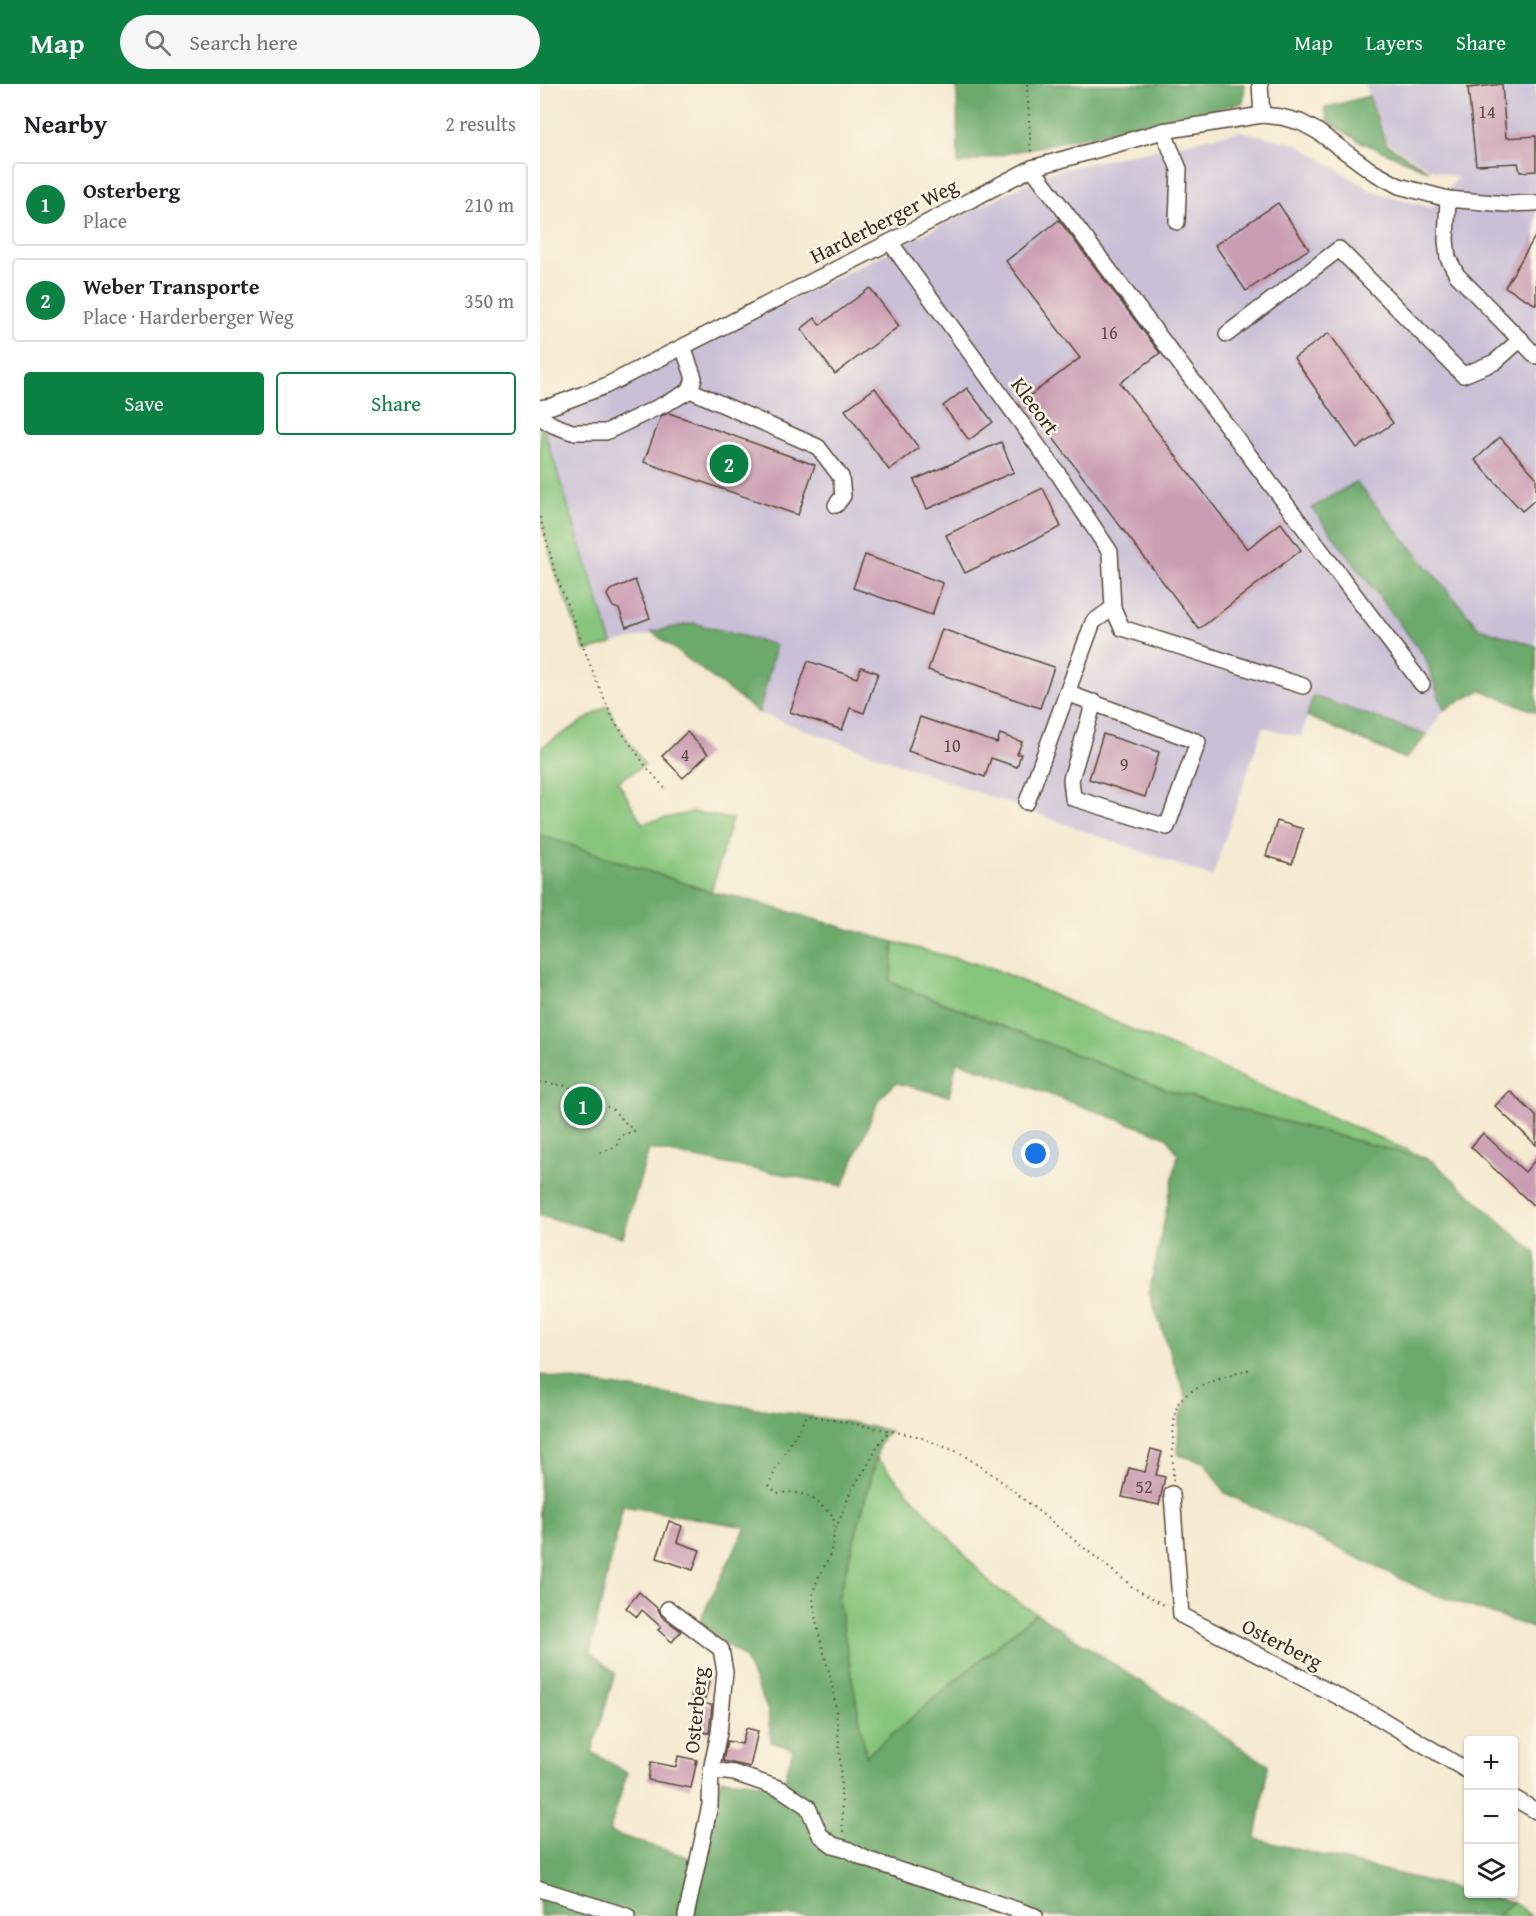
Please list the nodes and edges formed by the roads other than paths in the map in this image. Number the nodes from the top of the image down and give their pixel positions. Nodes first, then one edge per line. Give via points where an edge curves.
1 (1260, 84) edge
2 (1262, 115) junction
3 (1163, 131) junction
4 (1032, 168) junction
5 (1448, 199) junction
6 (1536, 202) edge
7 (1177, 222) dead end
8 (890, 242) junction
9 (1227, 334) dead end
10 (1521, 339) junction
11 (683, 347) junction
12 (1536, 356) edge
13 (690, 390) junction
14 (540, 408) edge
15 (540, 417) edge
16 (836, 505) dead end
17 (1113, 608) junction
18 (1422, 684) dead end
19 (1303, 686) dead end
20 (1067, 693) junction
21 (1094, 702) junction
22 (1027, 802) dead end
23 (1172, 1494) road end
24 (668, 1609) dead end
25 (1464, 1769) edge
26 (711, 1770) junction
27 (1518, 1800) edge
28 (1536, 1811) edge
29 (540, 1889) edge
30 (627, 1916) edge
31 (686, 1916) edge
32 (1035, 1916) edge

1 - 2 street
2 - 3 street, Harderberger Weg
2 - 5 street, Harderberger Weg via 1300,122 1399,186
3 - 4 street, Harderberger Weg
3 - 7 street via 1179,169
4 - 8 street, Harderberger Weg
4 - 18 street
5 - 6 street, Harderberger Weg via 1506,204
5 - 10 street via 1448,258 1457,275
8 - 11 street, Harderberger Weg
8 - 17 street, Kleeort via 1110,552
9 - 10 street via 1339,249 1463,375 1496,362
10 - 12 street
11 - 13 street via 694,378
11 - 14 street, Harderberger Weg via 605,386
13 - 15 street via 606,432 572,432
13 - 16 street via 818,447 841,477 843,496
17 - 19 street via 1122,628
17 - 20 street via 1093,622
20 - 21 street
20 - 22 street
21 - 21 street via 1198,742 1167,826 1073,798 1071,779
23 - 25 street, Osterberg via 1181,1615 1376,1716
24 - 26 street, Osterberg via 721,1649 725,1672
26 - 31 street, Osterberg via 710,1805
26 - 32 street, Osterberg via 734,1773 781,1789 808,1807 820,1835 833,1845
27 - 28 street
29 - 30 street

